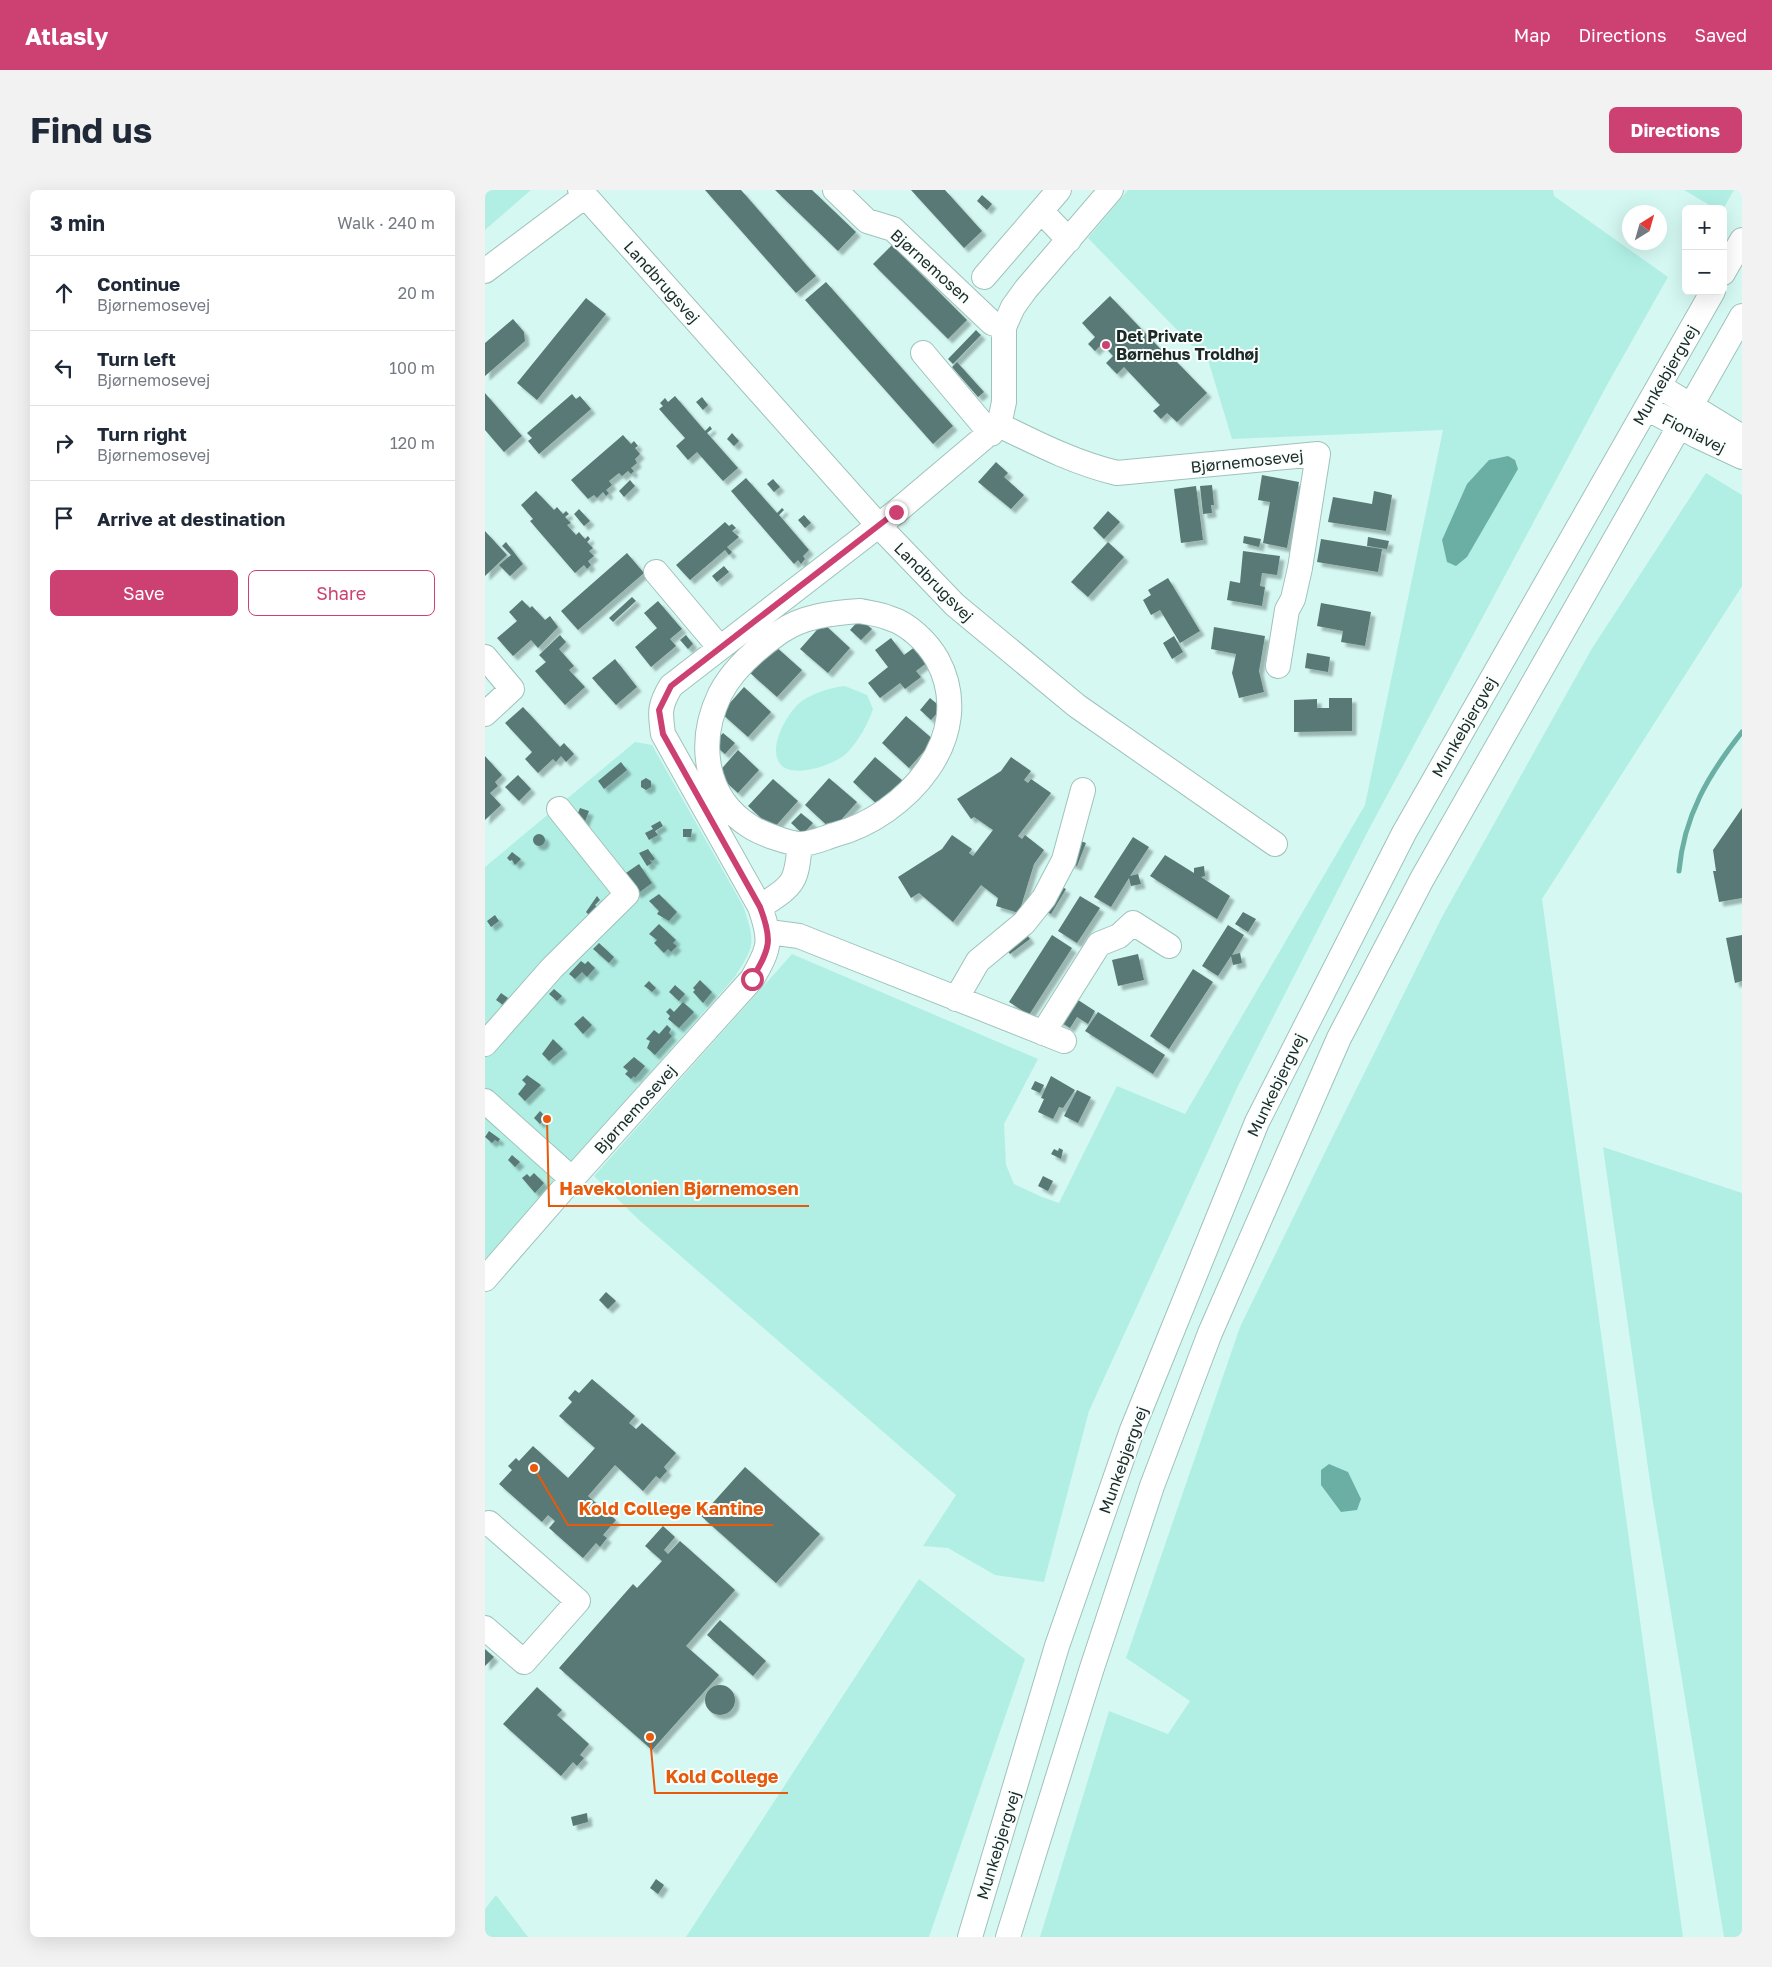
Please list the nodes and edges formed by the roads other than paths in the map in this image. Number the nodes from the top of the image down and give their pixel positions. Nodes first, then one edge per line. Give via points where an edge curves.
1 (835, 190) edge
2 (1059, 190) edge
3 (1111, 190) edge
4 (583, 193) edge
5 (1041, 212) junction
6 (1069, 240) junction
7 (1742, 240) edge
8 (1727, 266) edge
9 (485, 270) edge
10 (984, 277) dead end
11 (1711, 295) edge
12 (1742, 316) edge
13 (1004, 327) junction
14 (923, 353) dead end
15 (1659, 386) junction
16 (1691, 405) junction
17 (1647, 408) junction
18 (1679, 426) junction
19 (995, 430) junction
20 (1742, 437) edge
21 (1742, 457) edge
22 (879, 526) junction
23 (657, 572) dead end
24 (720, 648) junction
25 (485, 657) edge
26 (1278, 666) dead end
27 (485, 714) edge
28 (1083, 790) dead end
29 (559, 809) dead end
30 (801, 844) junction
31 (1275, 844) dead end
32 (760, 907) junction
33 (769, 932) junction
34 (1169, 946) dead end
35 (956, 999) junction
36 (485, 1044) edge
37 (485, 1101) edge
38 (572, 1179) junction
39 (485, 1280) edge
40 (486, 1522) edge
41 (485, 1628) edge
42 (970, 1937) edge
43 (1008, 1937) edge

1 - 13 street, Bjørnemosen via 867,221 893,229 993,322
2 - 5 street, Bjørnemosen
3 - 6 street
4 - 9 street, Landbrugsvej
4 - 22 street, Landbrugsvej
5 - 6 street
5 - 10 street, Bjørnemosen
6 - 13 street via 1025,288
7 - 8 street
11 - 15 street, Munkebjergvej
12 - 16 street
13 - 19 street via 1004,402
14 - 19 street
15 - 16 street, Fioniavej
15 - 17 street, Munkebjergvej
16 - 18 street
16 - 20 street, Fioniavej
17 - 18 street, Fioniavej
17 - 42 street, Munkebjergvej via 1404,833 1257,1122 1133,1430 1057,1646
18 - 21 street, Fioniavej
18 - 43 street via 1422,878 1339,1038 1283,1163 1210,1334 1152,1486
19 - 22 street, Bjørnemosevej
19 - 26 street, Bjørnemosevej via 1092,467 1117,473 1318,454
22 - 24 street, Bjørnemosevej
22 - 31 street, Landbrugsvej via 955,604 1077,706
23 - 24 street
24 - 32 street, Bjørnemosevej via 671,686 659,710 663,734
25 - 27 street via 512,689
28 - 35 street via 1064,860 1044,898 1024,923 977,961
29 - 36 street via 627,894 552,968
30 - 30 street via 856,829 887,812 914,789 937,756 946,728 949,694 943,672 929,646 890,618 860,611 832,613 805,620 781,631 751,655 721,694 707,743 709,771 716,791 726,808 758,832
30 - 32 street via 797,875 789,887
32 - 33 street, Bjørnemosevej
33 - 35 street via 799,936
33 - 38 street, Bjørnemosevej via 766,956 752,979
34 - 35 street via 1133,923 1119,936 1099,944 1054,1037
37 - 38 street
38 - 39 street, Bjørnemosevej
40 - 41 street via 577,1600 524,1662

